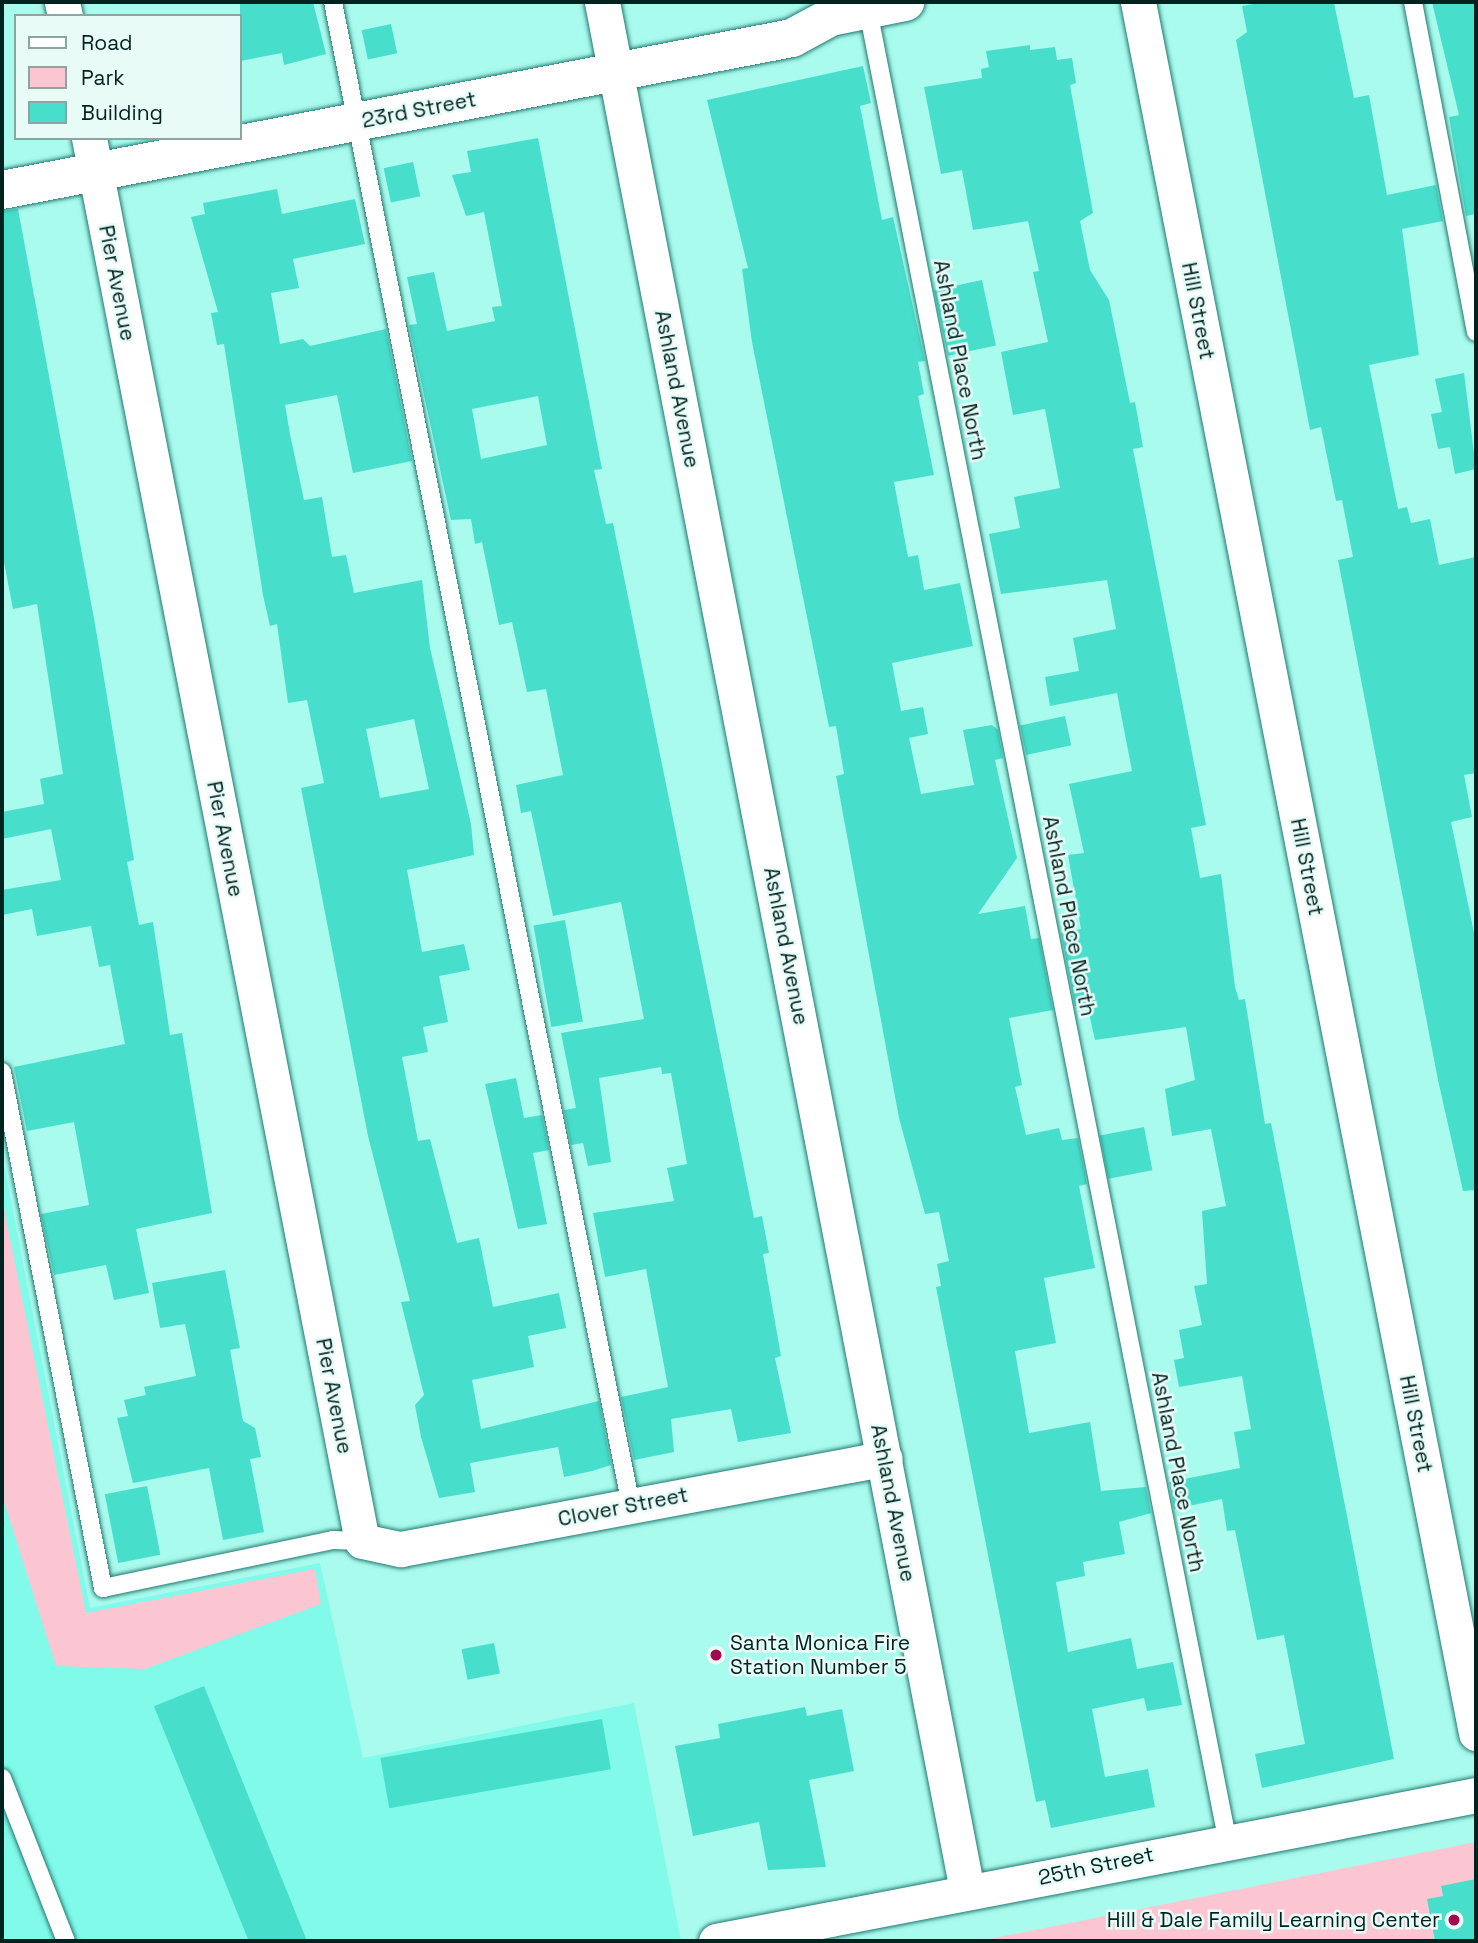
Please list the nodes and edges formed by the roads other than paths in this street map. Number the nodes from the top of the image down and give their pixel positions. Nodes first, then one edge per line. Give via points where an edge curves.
1 (333, 2) edge
2 (602, 2) edge
3 (905, 2) edge
4 (1138, 2) edge
5 (1413, 2) edge
6 (867, 5) edge
7 (613, 60) junction
8 (354, 111) junction
9 (242, 122) edge
10 (242, 129) edge
11 (149, 140) edge
12 (177, 140) edge
13 (92, 154) edge
14 (2, 168) edge
15 (2, 190) edge
16 (1476, 332) edge
17 (2, 1072) edge
18 (885, 1458) junction
19 (631, 1506) junction
20 (362, 1541) junction
21 (1476, 1733) edge
22 (2, 1778) edge
23 (1476, 1795) edge
24 (1227, 1839) junction
25 (967, 1891) junction
26 (66, 1941) edge
27 (716, 1941) edge

1 - 8 lane
2 - 7 street, Ashland Avenue
3 - 6 street, 23rd Street
4 - 21 street, Hill Street
5 - 16 lane
6 - 7 street, 23rd Street via 831,17 790,11
6 - 24 lane, Ashland Place North
7 - 8 street, 23rd Street
7 - 18 street, Ashland Avenue
8 - 9 street, 23rd Street
8 - 10 street, 23rd Street
8 - 19 lane
11 - 13 street, 23rd Street
12 - 13 street, 23rd Street
13 - 14 street, 23rd Street
13 - 15 street, 23rd Street
13 - 20 street, Pier Avenue
17 - 20 lane via 103,1588 333,1541
18 - 19 street, Clover Street
18 - 25 street, Ashland Avenue
19 - 20 street, Clover Street via 401,1549
22 - 26 lane
23 - 24 street, 25th Street
24 - 25 street, 25th Street
25 - 27 street, 25th Street

